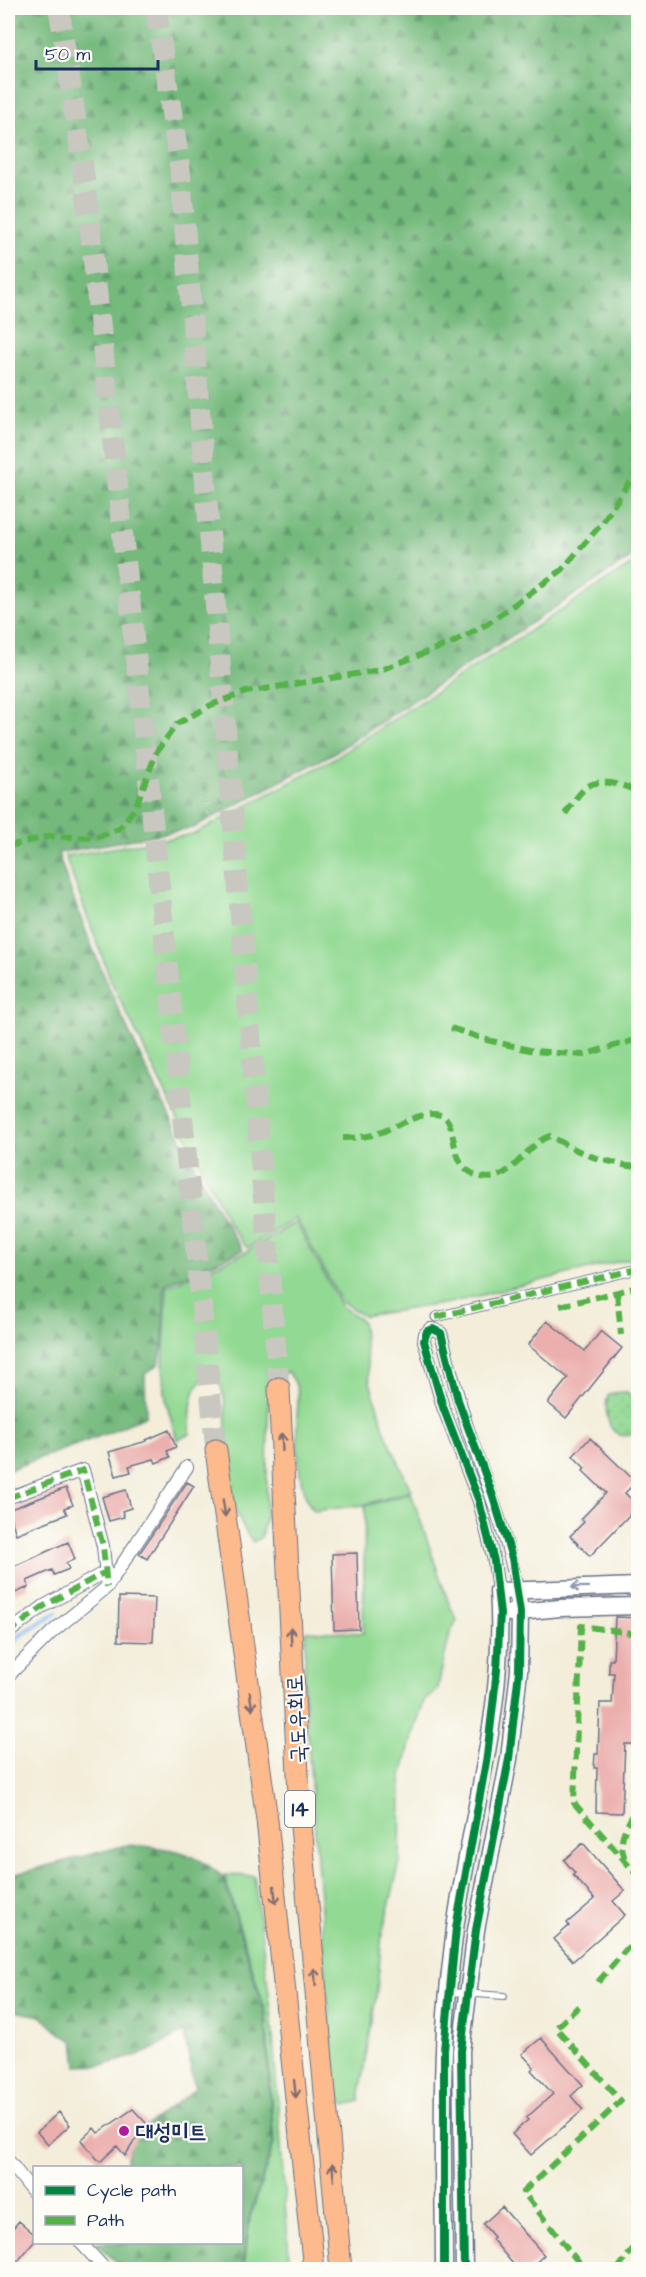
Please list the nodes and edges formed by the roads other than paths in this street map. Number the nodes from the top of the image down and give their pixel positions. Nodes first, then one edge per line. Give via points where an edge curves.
1 (639, 1269) edge
2 (436, 1317) dead end
3 (279, 1388) tunnel mouth
4 (216, 1450) tunnel mouth
5 (187, 1467) dead end
6 (8, 1498) edge
7 (105, 1572) junction
8 (639, 1586) edge
9 (107, 1587) junction
10 (517, 1589) junction
11 (498, 1591) junction
12 (639, 1606) edge
13 (560, 1608) junction
14 (520, 1612) junction
15 (500, 1614) junction
16 (8, 1633) edge
17 (519, 1655) junction
18 (8, 1676) edge
19 (449, 1992) junction
20 (468, 1994) junction
21 (504, 1996) dead end
22 (8, 2160) edge
23 (33, 2192) edge
24 (82, 2244) edge
25 (106, 2270) edge
26 (314, 2270) edge
27 (341, 2270) edge
28 (444, 2270) edge
29 (464, 2270) edge

1 - 2 street
27 -> 3 highway, 국도우회로 / 14 via 300,1815
4 -> 26 highway, 국도우회로 / 14 via 267,1820
5 - 9 street
6 - 7 street via 82,1470 103,1546
7 - 9 street
7 - 16 street via 44,1606
8 -> 10 street
9 - 18 street via 52,1632
10 - 11 street
10 - 11 street via 512,1558 458,1400 441,1334 430,1329 424,1341 443,1407 479,1501
10 - 14 street
11 - 15 street
12 - 13 street
13 - 14 street
13 - 17 street via 530,1630
14 - 15 street
14 - 17 street
15 - 19 street via 487,1756 456,1928
17 - 20 street via 509,1759 479,1909
19 - 20 lane
19 - 28 street via 444,2050
20 - 21 lane
20 - 29 street via 461,2051
22 - 23 street
24 - 25 street

